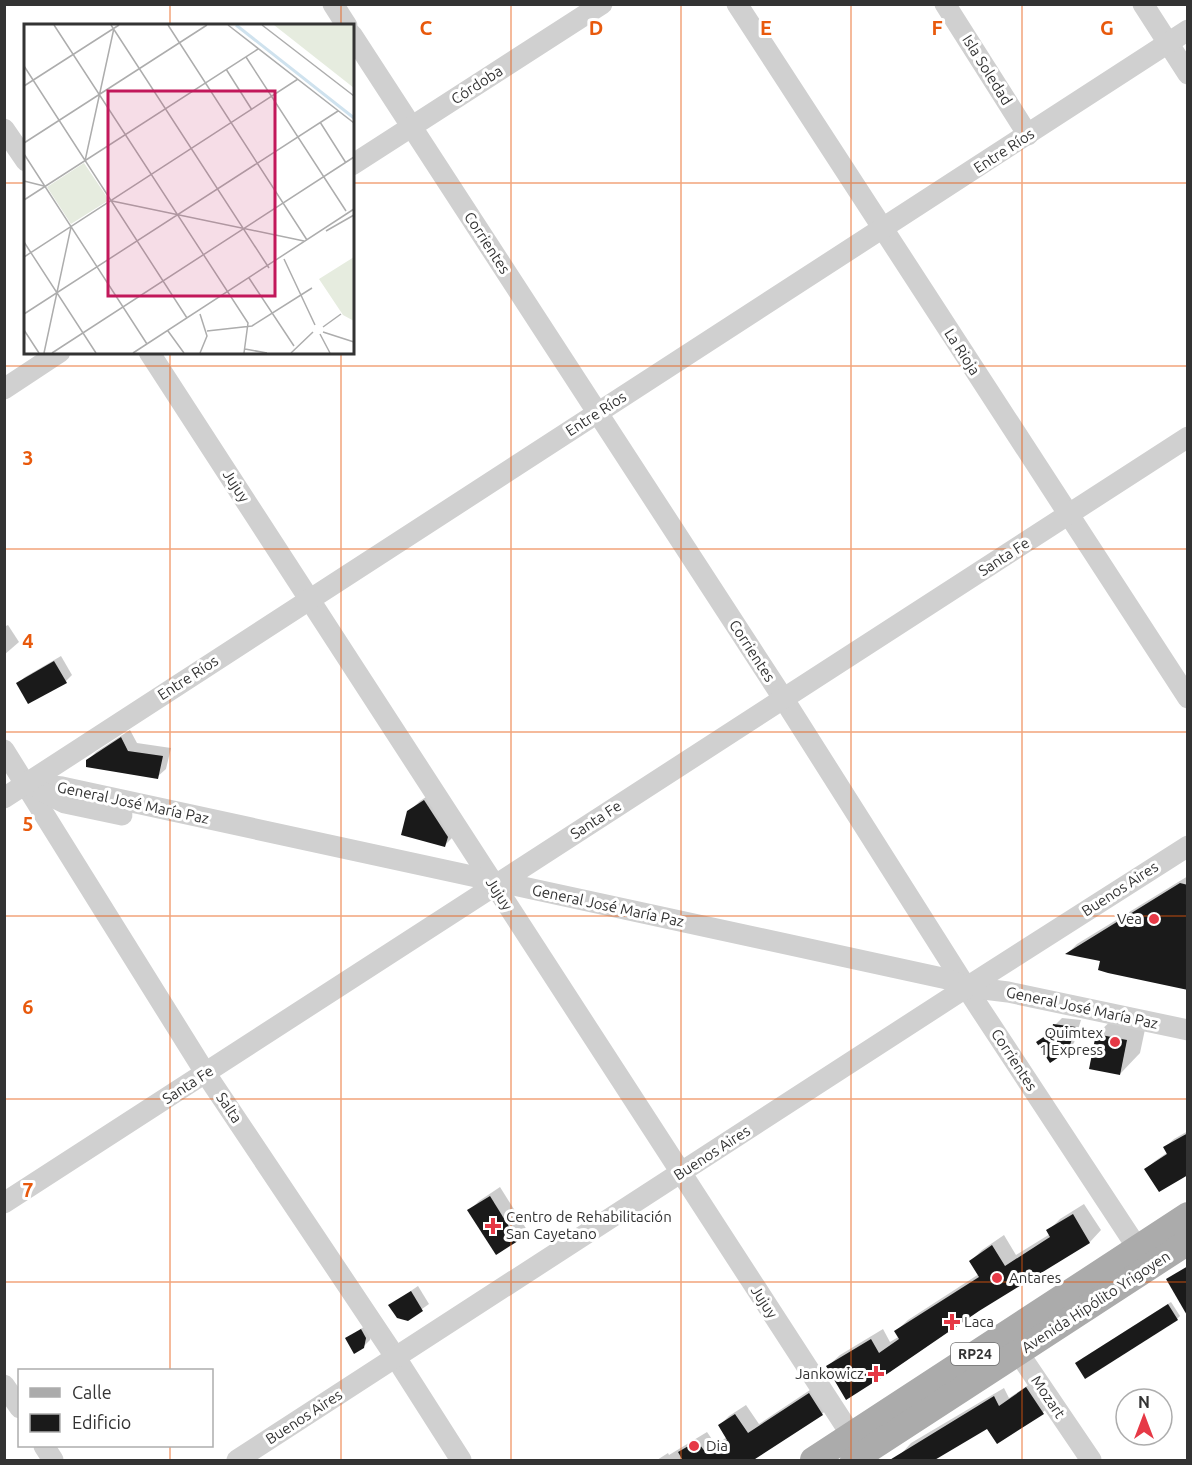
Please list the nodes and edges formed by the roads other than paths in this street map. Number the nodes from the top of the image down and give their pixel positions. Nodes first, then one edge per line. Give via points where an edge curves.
1 (333, 4) edge
2 (602, 4) edge
3 (737, 4) edge
4 (945, 4) edge
5 (1143, 4) edge
6 (345, 24) edge
7 (1188, 30) edge
8 (354, 38) edge
9 (1167, 44) junction
10 (1188, 75) edge
11 (412, 127) junction
12 (4, 129) edge
13 (1028, 135) junction
14 (24, 158) edge
15 (354, 164) edge
16 (883, 230) junction
17 (57, 354) edge
18 (150, 354) edge
19 (4, 389) edge
20 (598, 413) junction
21 (1188, 437) edge
22 (1068, 516) junction
23 (308, 599) junction
24 (783, 698) junction
25 (1188, 698) edge
26 (4, 750) edge
27 (27, 783) junction
28 (4, 798) edge
29 (1188, 846) edge
30 (494, 887) junction
31 (966, 993) junction
32 (1188, 1030) edge
33 (206, 1074) junction
34 (680, 1174) junction
35 (4, 1203) edge
36 (1188, 1215) edge
37 (1188, 1242) edge
38 (1144, 1258) junction
39 (1012, 1344) junction
40 (396, 1358) junction
41 (4, 1385) edge
42 (18, 1405) edge
43 (45, 1447) edge
44 (859, 1452) edge
45 (53, 1461) edge
46 (237, 1461) edge
47 (461, 1461) edge
48 (813, 1461) edge
49 (1091, 1461) edge

1 - 6 street
2 - 11 street, Córdoba
3 - 16 street, La Rioja
4 - 13 street, Isla Soledad
5 - 9 street
7 - 9 street, Entre Ríos
8 - 11 street, Corrientes
9 - 10 street
9 - 13 street, Entre Ríos
11 - 15 street, Córdoba
11 - 20 street, Corrientes
12 - 14 street
13 - 16 street, Entre Ríos
16 - 20 street, Entre Ríos
16 - 22 street, La Rioja
17 - 19 street
18 - 23 street, Jujuy
20 - 23 street, Entre Ríos
20 - 24 street, Corrientes
21 - 22 street, Santa Fe
22 - 24 street, Santa Fe
22 - 25 street, La Rioja
23 - 27 street, Entre Ríos
23 - 30 street, Jujuy
24 - 30 street, Santa Fe
24 - 31 street, Corrientes
26 - 27 street, Salta
27 - 28 street, Entre Ríos
27 - 30 street, General José María Paz via 62,787
27 - 33 street, Salta
29 - 31 street, Buenos Aires
30 - 31 street, General José María Paz via 935,977
30 - 33 street, Santa Fe
30 - 34 street, Jujuy
31 - 32 street, General José María Paz via 1008,992
31 - 34 street, Buenos Aires
31 - 38 street, Corrientes
33 - 35 street, Santa Fe
33 - 40 street, Salta
34 - 40 street, Buenos Aires
34 - 44 street, Jujuy
36 - 38 main road, Avenida Hipólito Yrigoyen / RP24
37 - 38 main road, Avenida Hipólito Yrigoyen / RP24
38 - 39 main road, Avenida Hipólito Yrigoyen / RP24
39 - 44 main road, Avenida Hipólito Yrigoyen / RP24
39 - 49 street, Mozart
40 - 46 street, Buenos Aires
40 - 47 street, Salta
41 - 42 street
43 - 45 street
44 - 48 main road, Avenida Hipólito Yrigoyen / RP24

